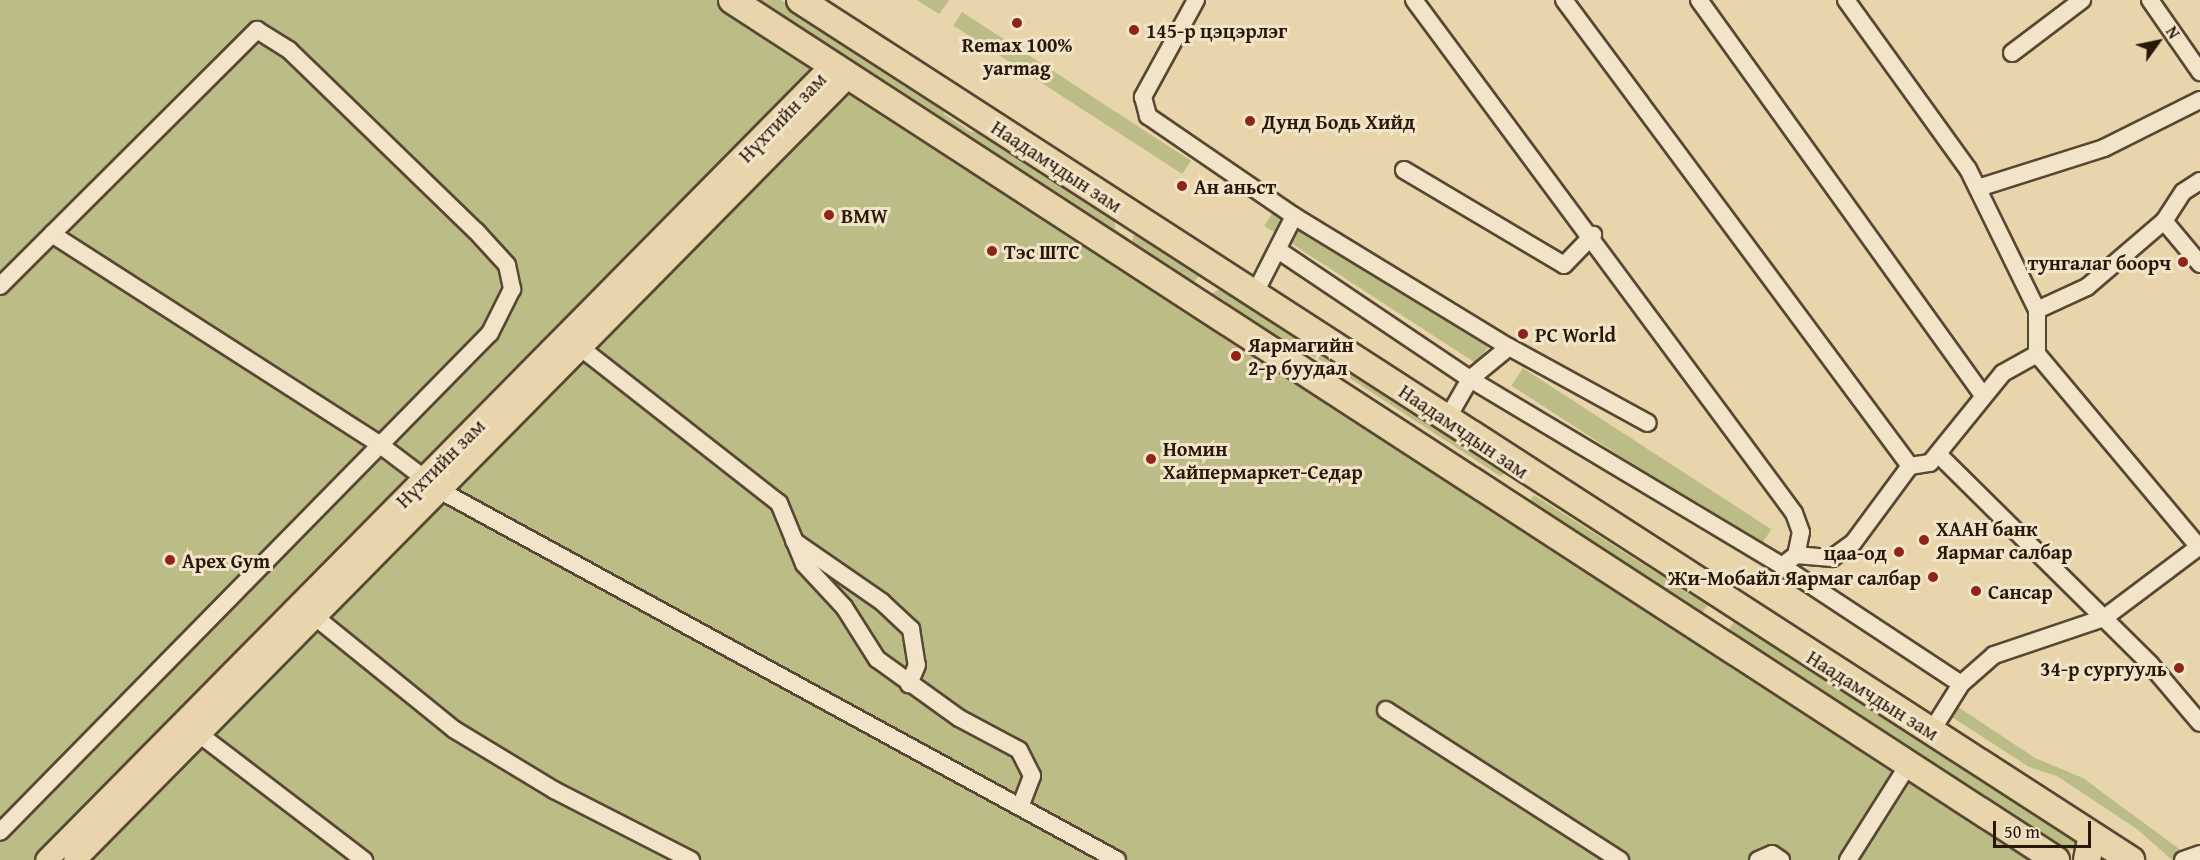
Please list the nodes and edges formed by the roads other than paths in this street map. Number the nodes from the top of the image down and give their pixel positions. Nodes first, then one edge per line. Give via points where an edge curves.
1 (732, 0) edge
2 (800, 0) edge
3 (1196, 0) edge
4 (1414, 0) edge
5 (1564, 0) edge
6 (1699, 0) edge
7 (1846, 0) edge
8 (2082, 0) edge
9 (2150, 0) edge
10 (2012, 53) dead end
11 (841, 70) junction
12 (2200, 72) edge
13 (2200, 100) edge
14 (967, 108) junction
15 (949, 139) junction
16 (1404, 170) dead end
17 (2200, 181) edge
18 (1978, 188) junction
19 (1127, 211) junction
20 (1294, 216) junction
21 (2164, 221) junction
22 (52, 234) junction
23 (1593, 235) junction
24 (1110, 244) junction
25 (1278, 250) junction
26 (2200, 264) edge
27 (1222, 272) junction
28 (0, 286) edge
29 (1255, 293) junction
30 (1202, 304) junction
31 (2037, 310) junction
32 (1509, 347) junction
33 (581, 348) junction
34 (2037, 354) junction
35 (1470, 379) junction
36 (1984, 396) junction
37 (1447, 420) junction
38 (1648, 423) dead end
39 (379, 444) junction
40 (1938, 454) junction
41 (1910, 466) junction
42 (1529, 474) junction
43 (433, 484) junction
44 (1512, 502) junction
45 (793, 540) junction
46 (2200, 547) edge
47 (1796, 555) junction
48 (1782, 566) junction
49 (314, 616) junction
50 (2104, 618) junction
51 (909, 684) junction
52 (1961, 684) junction
53 (1386, 710) dead end
54 (2200, 723) edge
55 (1932, 732) junction
56 (199, 734) junction
57 (1910, 762) junction
58 (1020, 807) junction
59 (0, 832) edge
60 (2092, 835) junction
61 (2200, 854) edge
62 (46, 860) edge
63 (74, 860) edge
64 (364, 860) edge
65 (691, 860) edge
66 (1117, 860) edge
67 (1620, 860) edge
68 (1758, 860) edge
69 (1781, 860) edge
70 (1848, 860) edge
71 (2056, 860) edge
72 (2087, 860) edge
73 (2131, 860) edge
74 (2183, 860) edge

1 - 11 highway, Наадамчдын зам
2 - 14 highway, Наадамчдын зам
3 - 20 street via 1143,97 1144,112 1192,151
4 - 23 street
5 - 41 street
6 - 36 street
7 - 18 street
8 - 10 street
9 - 12 street
11 - 15 highway, Наадамчдын зам
11 - 33 main road, Нүхтийн зам
11 - 43 main road, Нүхтийн зам
13 - 18 street via 2104,148
14 - 15 highway
14 - 19 highway, Наадамчдын зам
15 - 24 highway, Наадамчдын зам
16 - 23 street via 1564,265
17 - 21 street via 2183,192
18 - 31 street
19 - 24 highway via 1125,234
19 - 27 highway, Наадамчдын зам
20 - 25 street
20 - 32 street
21 - 26 street
21 - 31 street via 2087,287
22 - 28 street
22 - 39 street
22 - 39 street via 243,38 263,31 290,50 507,265 511,300 490,333
23 - 47 street via 1794,513 1801,532
24 - 30 highway, Наадамчдын зам
25 - 29 street
25 - 35 street
27 - 29 highway, Наадамчдын зам
27 - 30 highway via 1205,282
29 - 37 highway, Наадамчдын зам
30 - 44 highway, Наадамчдын зам
31 - 34 street
32 - 35 street
32 - 38 street
33 - 43 main road, Нүхтийн зам
33 - 45 street via 779,503
34 - 36 street via 2009,368
34 - 46 street
35 - 37 street
35 - 48 street
36 - 40 street
37 - 42 highway, Наадамчдын зам
39 - 43 street
39 - 59 street
40 - 41 street via 1930,463
40 - 50 street
41 - 47 street via 1852,543 1832,558
42 - 44 highway
42 - 55 highway, Наадамчдын зам
43 - 49 main road, Нүхтийн зам
43 - 58 street
43 - 62 main road, Нүхтийн зам
44 - 57 highway, Наадамчдын зам
45 - 51 street via 804,564 844,607 872,652
45 - 51 street via 882,602 911,629 917,665
46 - 50 street
47 - 48 street
48 - 52 street
49 - 56 main road, Нүхтийн зам
49 - 65 street via 455,730 554,790
50 - 52 street via 1994,655
50 - 54 street
51 - 58 street via 1019,750 1032,776
52 - 55 street
53 - 67 street
55 - 60 highway, Наадамчдын зам
56 - 63 main road, Нүхтийн зам
56 - 64 street
57 - 70 street
57 - 71 highway, Наадамчдын зам
58 - 66 street
60 - 72 highway
60 - 73 highway, Наадамчдын зам
61 - 74 street
68 - 69 street via 1772,854

